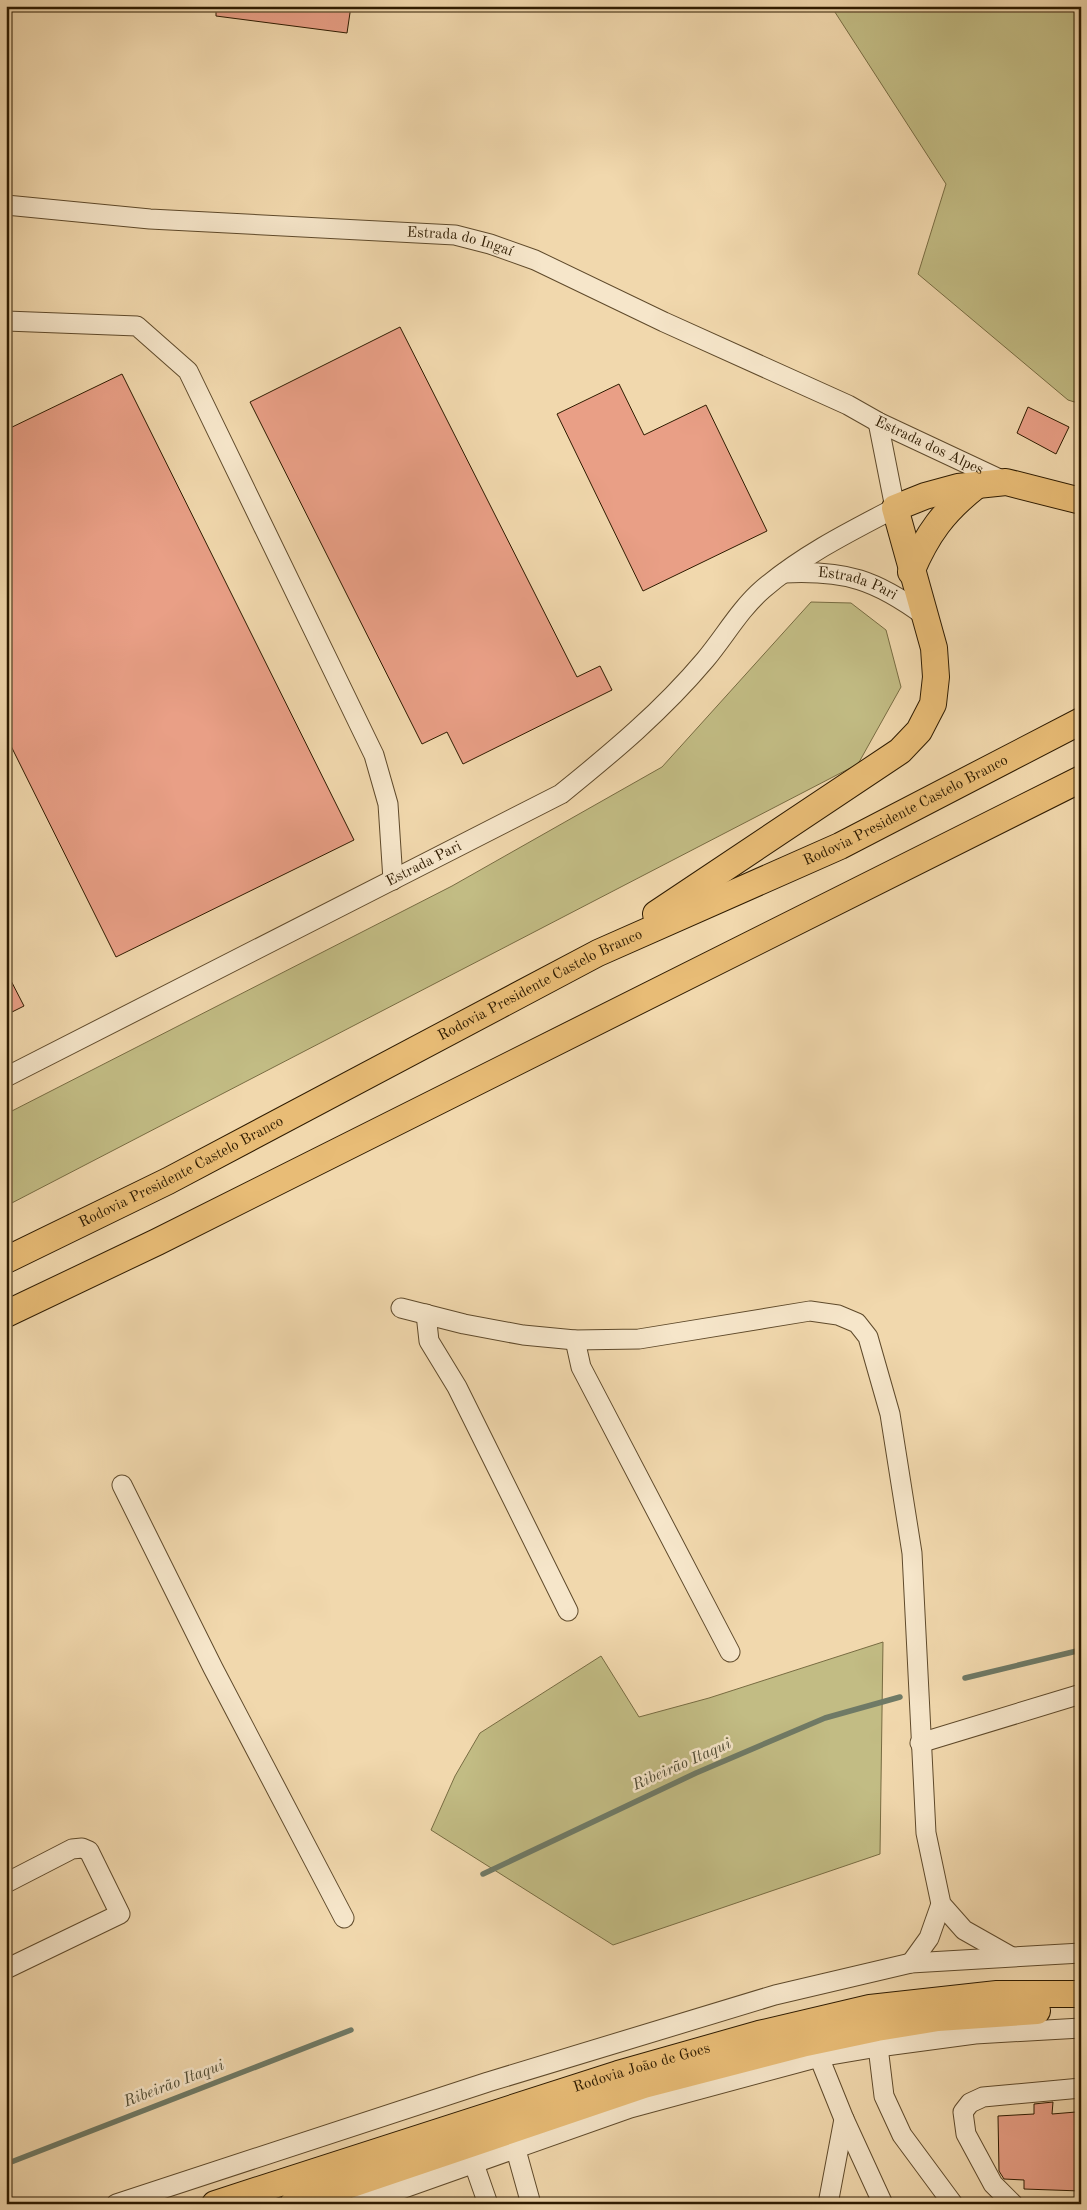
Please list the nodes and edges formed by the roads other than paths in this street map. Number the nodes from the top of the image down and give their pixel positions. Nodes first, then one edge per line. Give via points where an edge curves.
1 (6, 205) edge
2 (6, 321) edge
3 (878, 422) junction
4 (1006, 482) junction
5 (978, 484) junction
6 (1081, 501) edge
7 (895, 508) junction
8 (911, 572) junction
9 (783, 573) junction
10 (925, 616) junction
11 (1081, 721) edge
12 (1081, 780) edge
13 (393, 880) junction
14 (598, 953) junction
15 (6, 1076) edge
16 (6, 1260) edge
17 (401, 1308) dead end
18 (6, 1314) edge
19 (426, 1314) junction
20 (575, 1340) junction
21 (122, 1485) dead end
22 (568, 1611) dead end
23 (730, 1652) dead end
24 (1081, 1694) edge
25 (920, 1743) junction
26 (6, 1883) edge
27 (941, 1904) junction
28 (344, 1918) dead end
29 (1081, 1953) edge
30 (1010, 1956) junction
31 (911, 1963) junction
32 (6, 1968) edge
33 (1081, 1994) edge
34 (1081, 2010) edge
35 (1081, 2028) edge
36 (878, 2047) junction
37 (819, 2058) junction
38 (1081, 2088) edge
39 (844, 2119) junction
40 (516, 2150) junction
41 (474, 2164) junction
42 (116, 2204) edge
43 (215, 2204) edge
44 (293, 2204) edge
45 (359, 2204) edge
46 (488, 2204) edge
47 (531, 2204) edge
48 (828, 2204) edge
49 (883, 2204) edge
50 (953, 2204) edge
51 (1013, 2204) edge

1 - 3 street, Estrada do Ingaí via 150,219 455,235 536,260 848,405
2 - 13 street via 137,326 188,371 374,754 388,804
3 - 4 street, Estrada dos Alpes
3 - 7 street, Estrada dos Alpes
4 - 5 highway
4 - 6 highway
5 - 7 highway via 925,496
5 - 8 highway via 954,503 934,526
7 - 8 highway
7 - 9 street, Estrada Pari via 832,540
8 - 10 highway
9 - 10 street, Estrada Pari via 814,572 875,584 900,597
9 - 13 street, Estrada Pari via 761,591 706,660 639,730 561,794
10 - 14 highway via 934,648 935,667 933,704 919,731 892,756
11 - 14 highway, Rodovia Presidente Castelo Branco via 840,846
12 - 18 highway
13 - 15 street, Estrada Pari
14 - 16 highway, Rodovia Presidente Castelo Branco via 168,1181
17 - 19 street
19 - 20 street via 523,1335
19 - 22 street via 429,1341 457,1387
20 - 23 street via 581,1367
20 - 25 street via 638,1339 810,1311 838,1315 857,1323 868,1337 890,1414 912,1553
21 - 28 street via 213,1668
24 - 25 street
25 - 27 street via 926,1833
26 - 32 street via 72,1849 82,1848 89,1850 120,1914
27 - 30 street via 964,1930
27 - 31 street via 929,1938
29 - 30 street
30 - 31 street
31 - 42 street via 775,1996 548,2063
33 - 43 highway, Rodovia João de Goes via 998,1994 870,2008 768,2032 618,2074
34 - 44 highway, Rodovia João de Goes via 1014,2011 938,2018 806,2043 644,2085
35 - 36 street via 975,2034
36 - 37 street
36 - 50 street via 884,2096 902,2135
37 - 39 street
37 - 40 street via 630,2108
38 - 51 street via 983,2097 970,2103 963,2112 966,2134 993,2184
39 - 48 street
39 - 49 street
40 - 41 street
40 - 47 street
41 - 45 street
41 - 46 street

